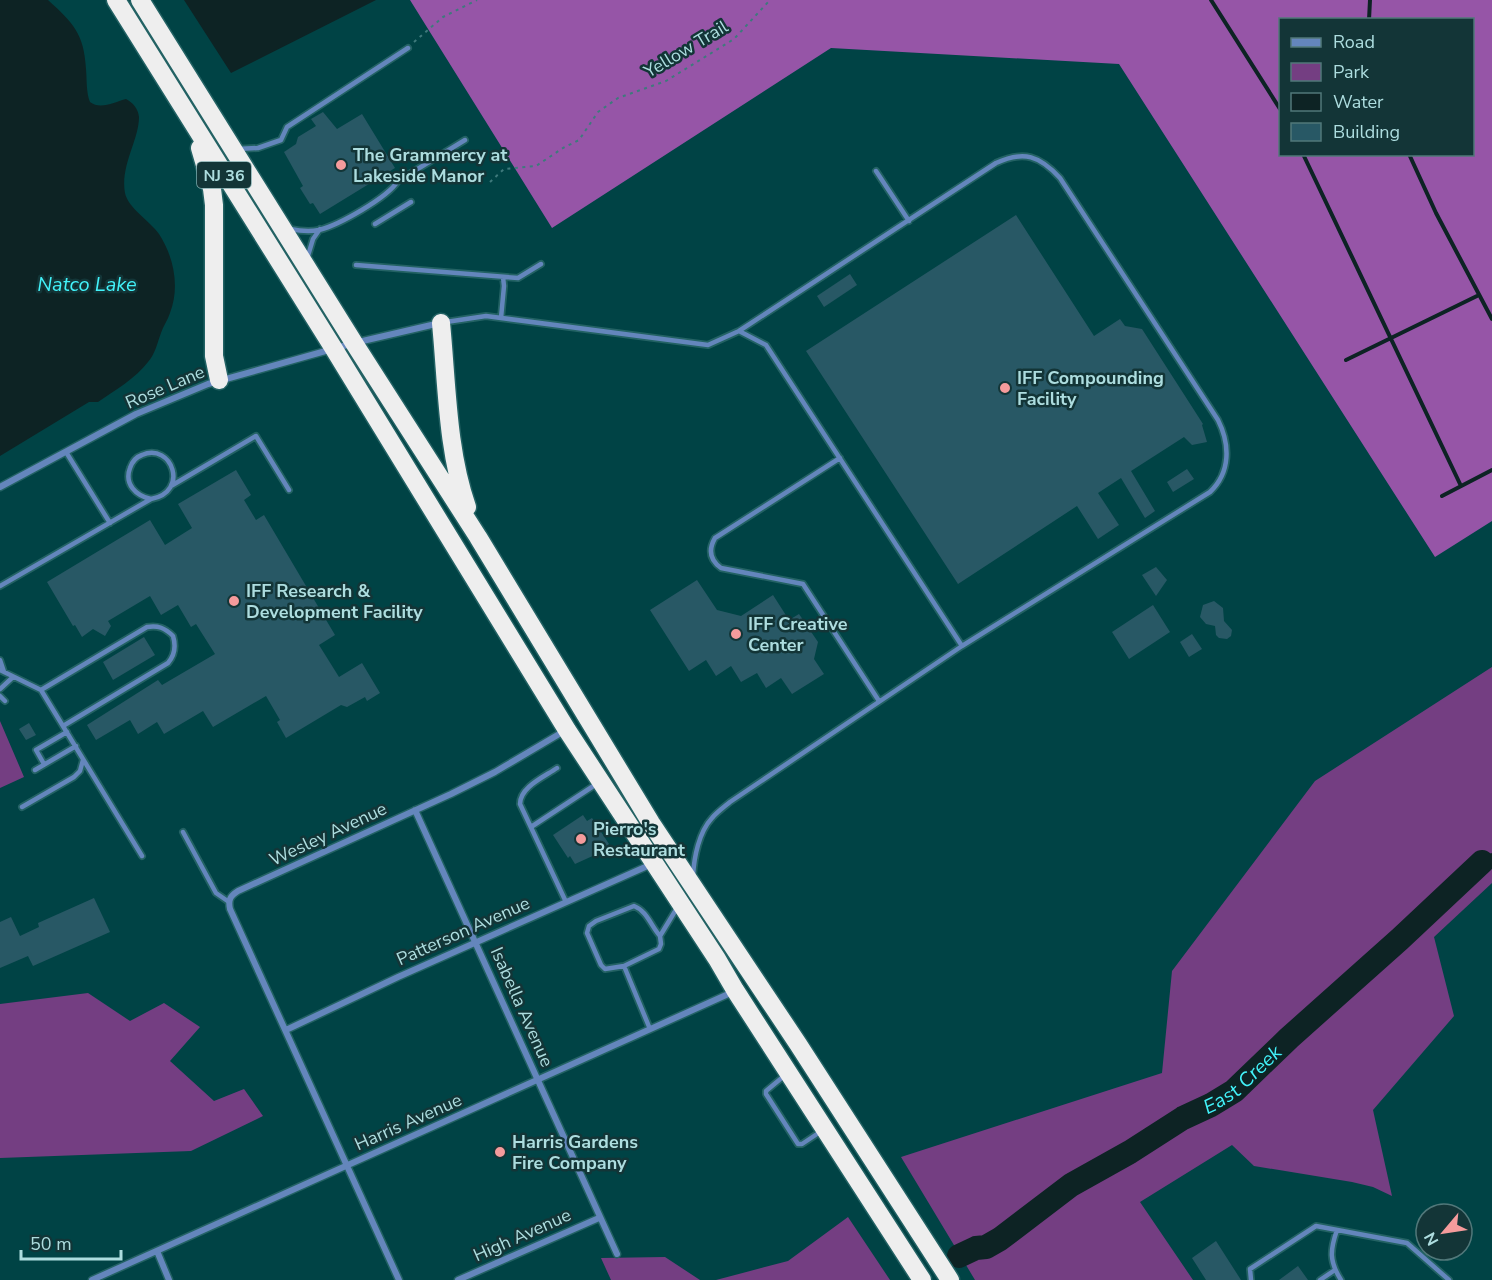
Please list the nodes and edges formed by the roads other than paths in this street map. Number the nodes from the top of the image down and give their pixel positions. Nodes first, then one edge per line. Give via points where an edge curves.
1 (116, 0) edge
2 (140, 0) edge
3 (408, 48) road end
4 (194, 126) junction
5 (465, 140) dead end
6 (233, 149) junction
7 (876, 171) dead end
8 (411, 202) dead end
9 (909, 221) junction
10 (375, 224) dead end
11 (282, 228) junction
12 (320, 229) junction
13 (541, 264) dead end
14 (306, 265) junction
15 (356, 265) dead end
16 (503, 277) junction
17 (501, 318) junction
18 (441, 323) junction
19 (739, 331) junction
20 (354, 343) junction
21 (334, 349) junction
22 (219, 380) junction
23 (66, 452) junction
24 (840, 458) junction
25 (171, 486) junction
26 (0, 487) edge
27 (289, 490) dead end
28 (151, 499) junction
29 (110, 523) junction
30 (478, 537) junction
31 (0, 586) edge
32 (962, 646) junction
33 (0, 660) edge
34 (2, 671) edge
35 (13, 677) junction
36 (0, 689) edge
37 (41, 690) junction
38 (0, 696) edge
39 (5, 701) dead end
40 (879, 701) junction
41 (63, 726) junction
42 (567, 730) junction
43 (67, 732) junction
44 (76, 746) junction
45 (84, 760) junction
46 (44, 764) junction
47 (557, 768) dead end
48 (35, 770) dead end
49 (600, 782) junction
50 (22, 807) dead end
51 (416, 810) junction
52 (531, 827) junction
53 (183, 832) dead end
54 (142, 856) dead end
55 (653, 863) junction
56 (692, 884) junction
57 (229, 902) junction
58 (566, 902) junction
59 (680, 903) junction
60 (660, 936) junction
61 (476, 942) junction
62 (624, 966) junction
63 (735, 990) junction
64 (650, 1029) junction
65 (286, 1030) junction
66 (789, 1072) junction
67 (538, 1079) junction
68 (825, 1129) junction
69 (347, 1166) junction
70 (599, 1218) junction
71 (1337, 1230) junction
72 (157, 1251) junction
73 (617, 1254) dead end
74 (1335, 1270) junction
75 (92, 1280) edge
76 (170, 1280) edge
77 (399, 1280) edge
78 (458, 1280) edge
79 (922, 1280) edge
80 (950, 1280) edge
81 (1251, 1280) edge
82 (1320, 1280) edge
83 (1341, 1280) edge
84 (1449, 1280) edge

1 - 4 highway, NJ 36
2 - 6 highway, NJ 36
3 - 6 lane via 287,127 281,140 258,148
4 - 21 highway, NJ 36
4 - 22 highway via 214,205 214,356
5 - 12 lane via 399,181 392,191 339,223
6 - 11 highway, NJ 36
7 - 9 lane
8 - 10 lane
9 - 19 lane
9 - 32 lane via 1006,159 1026,156 1049,166 1218,420 1227,448 1222,476 1210,492
11 - 12 lane
11 - 14 highway, NJ 36
12 - 14 lane via 310,244
13 - 16 lane via 518,278
14 - 20 highway, NJ 36
15 - 16 lane
16 - 17 lane
17 - 18 lane via 486,316
17 - 19 lane via 708,345
18 - 20 street, Rose Lane
18 - 30 highway via 459,484
19 - 24 lane via 766,345
20 - 21 street, Rose Lane
20 - 30 highway, NJ 36
21 - 22 street, Rose Lane
21 - 42 highway, NJ 36
22 - 23 street, Rose Lane via 136,414
23 - 26 street, Rose Lane
23 - 29 lane
24 - 32 lane
24 - 40 lane via 715,538 710,553 714,563 722,568 803,584
25 - 27 lane via 256,436
25 - 28 lane via 165,494
25 - 28 lane via 174,475 169,461 156,453 141,455 130,466 129,481 137,494
28 - 29 lane
29 - 31 lane
30 - 56 highway, NJ 36
32 - 40 lane
33 - 34 lane
34 - 35 lane
35 - 36 lane
35 - 37 lane
37 - 41 lane
37 - 41 lane via 147,627 162,628 173,636 175,650 168,663
38 - 39 lane
40 - 56 lane via 710,819 694,861
41 - 43 lane
42 - 49 highway, NJ 36
42 - 51 street, Wesley Avenue via 495,772
43 - 44 lane
43 - 46 lane via 36,750
44 - 45 lane
44 - 46 lane
45 - 50 lane via 74,777
45 - 54 lane
46 - 48 lane
47 - 52 lane via 520,796
49 - 52 lane
49 - 55 highway, NJ 36
51 - 57 street, Wesley Avenue via 238,891
51 - 61 street, Isabella Avenue
52 - 58 lane
53 - 57 lane via 216,893
55 - 58 street, Patterson Avenue
55 - 59 highway, NJ 36
56 - 80 highway, NJ 36
57 - 65 street
58 - 61 street, Patterson Avenue
59 - 60 lane
59 - 63 highway, NJ 36
60 - 62 lane via 658,949
60 - 62 lane via 646,914 634,906 589,926 587,933 601,966
61 - 65 street, Patterson Avenue
61 - 67 street, Isabella Avenue
62 - 64 lane
63 - 64 street, Harris Avenue
63 - 66 highway, NJ 36
64 - 67 street, Harris Avenue
65 - 69 street
66 - 68 highway, NJ 36
66 - 68 lane via 766,1094 798,1144
67 - 69 street, Harris Avenue
67 - 70 street, Isabella Avenue
68 - 79 highway, NJ 36
69 - 72 street, Harris Avenue
69 - 77 street
70 - 73 street, Isabella Avenue
70 - 78 street, High Avenue
71 - 74 lane via 1330,1250
71 - 81 lane via 1316,1226 1250,1269
71 - 84 lane via 1407,1243
72 - 75 street, Harris Avenue
72 - 76 street
74 - 82 lane
74 - 83 lane

